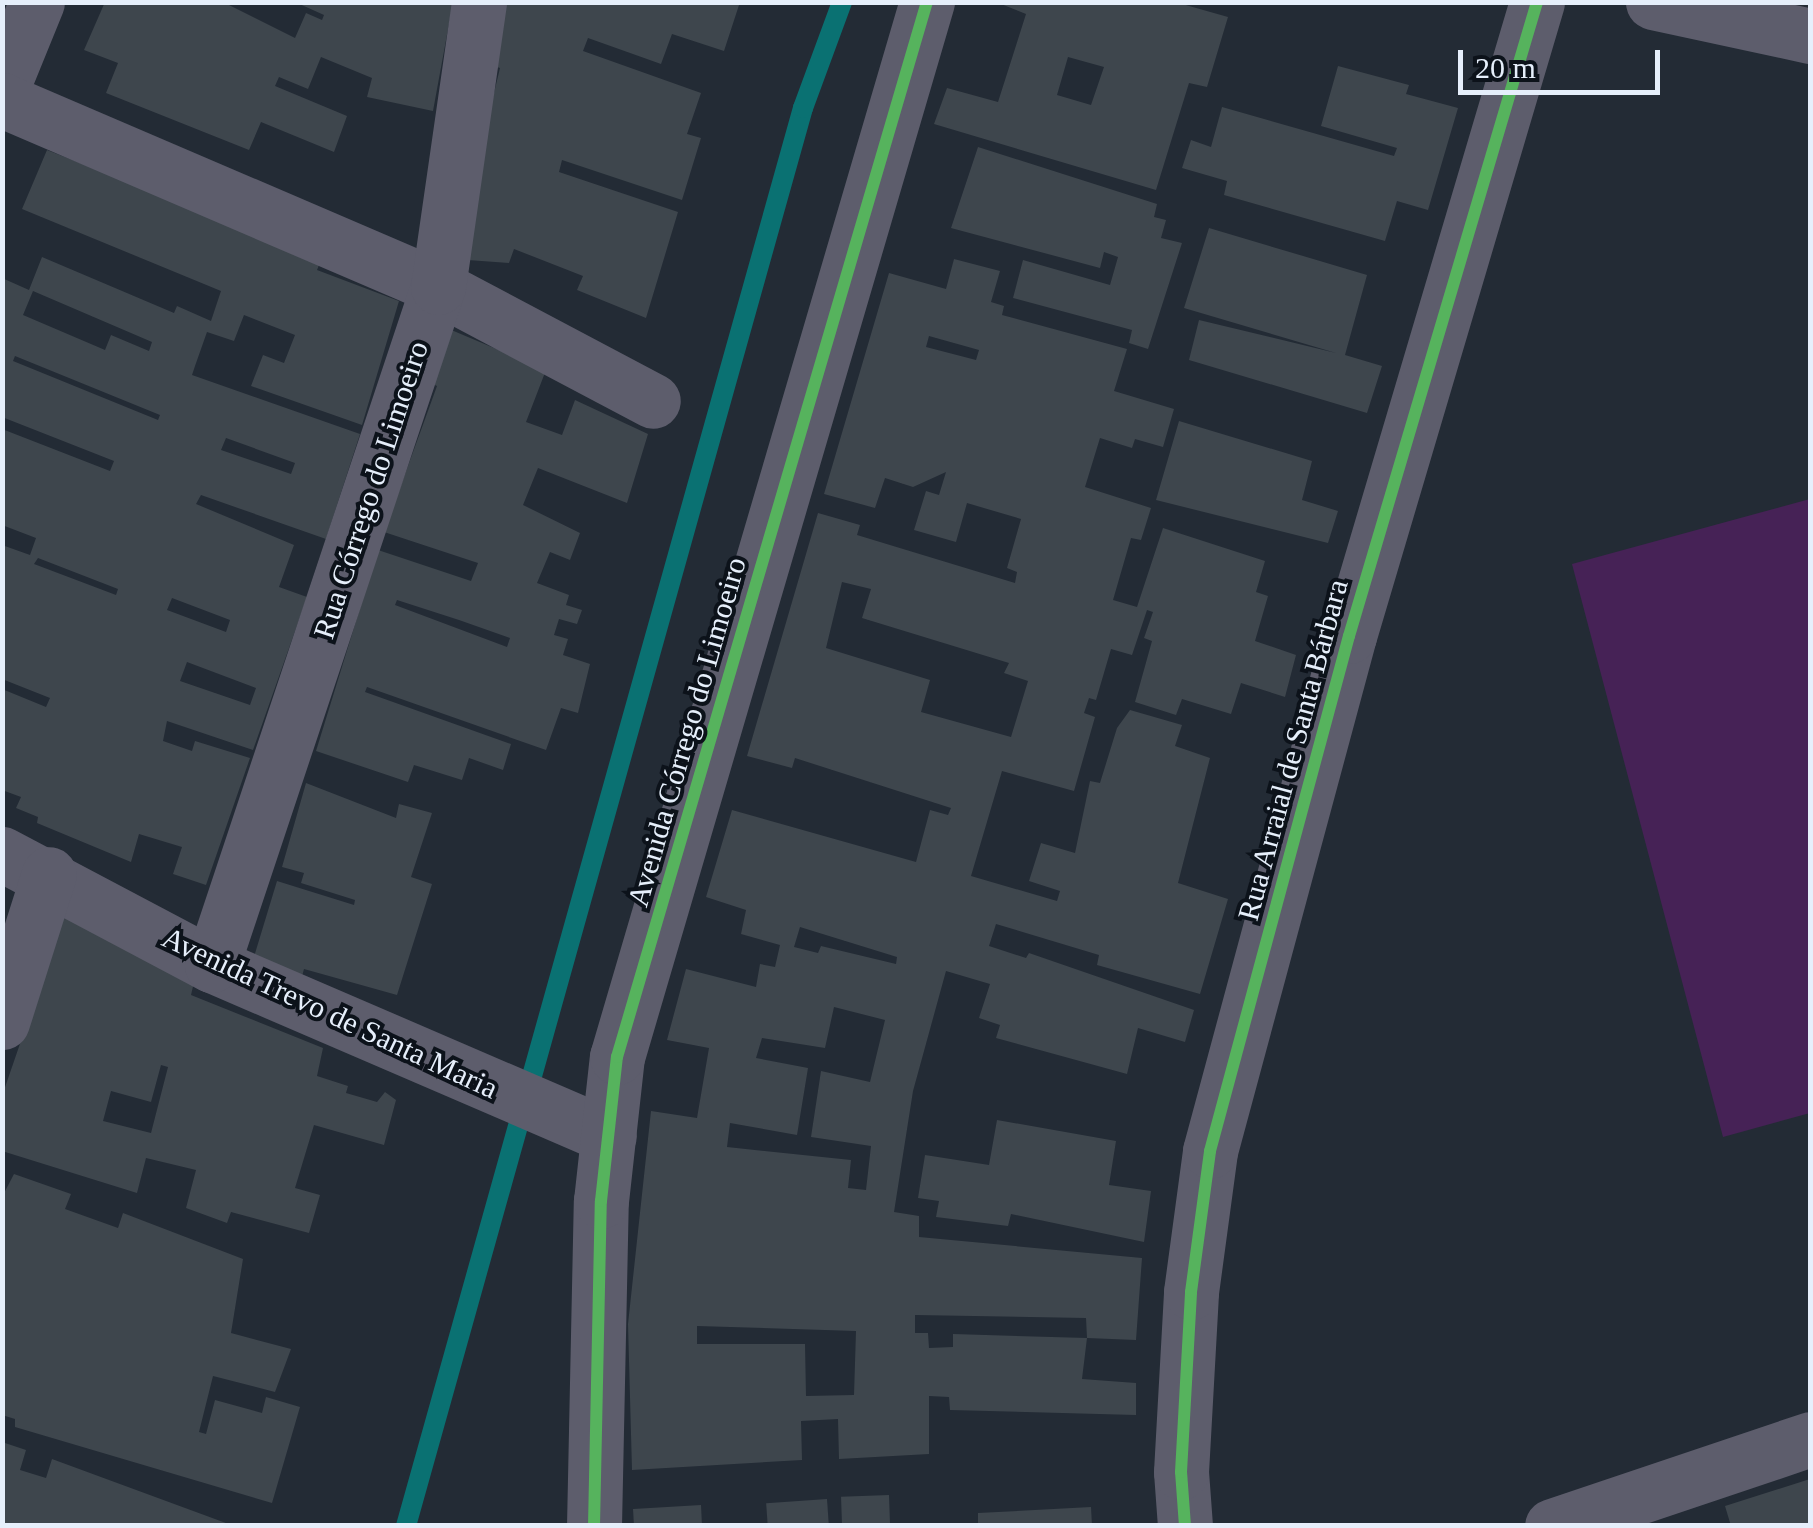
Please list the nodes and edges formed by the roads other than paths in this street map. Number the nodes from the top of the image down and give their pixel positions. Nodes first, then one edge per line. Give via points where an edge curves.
1 (37, 2) edge
2 (479, 2) edge
3 (927, 2) edge
4 (1537, 2) edge
5 (1653, 2) edge
6 (1810, 36) edge
7 (2, 88) edge
8 (2, 100) edge
9 (438, 287) junction
10 (652, 401) dead end
11 (26, 864) edge
12 (212, 965) junction
13 (2, 1022) edge
14 (609, 1136) junction
15 (1810, 1440) edge
16 (593, 1509) edge
17 (1185, 1526) edge
18 (1552, 1526) edge

1 - 7 street
2 - 9 street, Rua Córrego do Limoeiro
3 - 14 street, Avenida Córrego do Limoeiro via 617,1057
4 - 17 street, Rua Arraial de Santa Bárbara via 1348,636 1210,1150 1191,1292 1181,1472
5 - 6 street
8 - 9 street
9 - 10 street
9 - 12 street, Rua Córrego do Limoeiro
11 - 12 street, Avenida Trevo de Santa Maria
11 - 13 street
12 - 14 street, Avenida Trevo de Santa Maria
14 - 16 street, Avenida Córrego do Limoeiro
15 - 18 street

